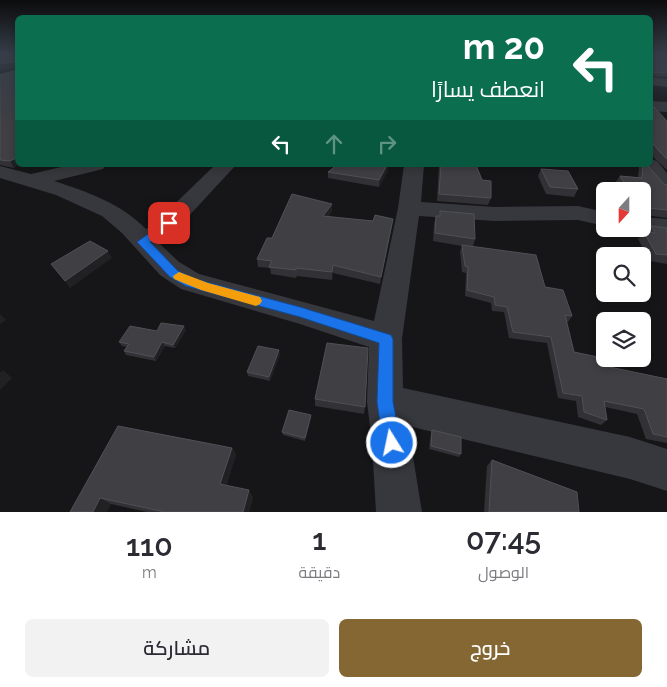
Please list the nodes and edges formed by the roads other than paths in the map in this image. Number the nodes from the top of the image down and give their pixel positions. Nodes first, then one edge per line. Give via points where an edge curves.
1 (653, 81) edge
2 (667, 82) edge
3 (653, 106) edge
4 (667, 107) edge
5 (87, 167) edge
6 (101, 167) edge
7 (224, 167) edge
8 (414, 167) edge
9 (652, 167) edge
10 (0, 172) edge
11 (32, 180) junction
12 (667, 186) edge
13 (80, 198) junction
14 (409, 208) junction
15 (596, 217) edge
16 (651, 225) edge
17 (667, 226) edge
18 (143, 242) junction
19 (386, 339) junction
20 (385, 402) junction
21 (667, 470) edge
22 (399, 512) edge

1 - 2 street
3 - 4 street
5 - 11 street
6 - 13 street
7 - 18 street via 164,228
8 - 14 street
9 - 12 street
10 - 11 street
11 - 13 street
13 - 18 street via 103,206
14 - 15 street via 495,214 578,213
14 - 19 street
16 - 17 street
18 - 19 street via 174,274 191,282
19 - 20 street
20 - 21 street via 630,458
20 - 22 street

